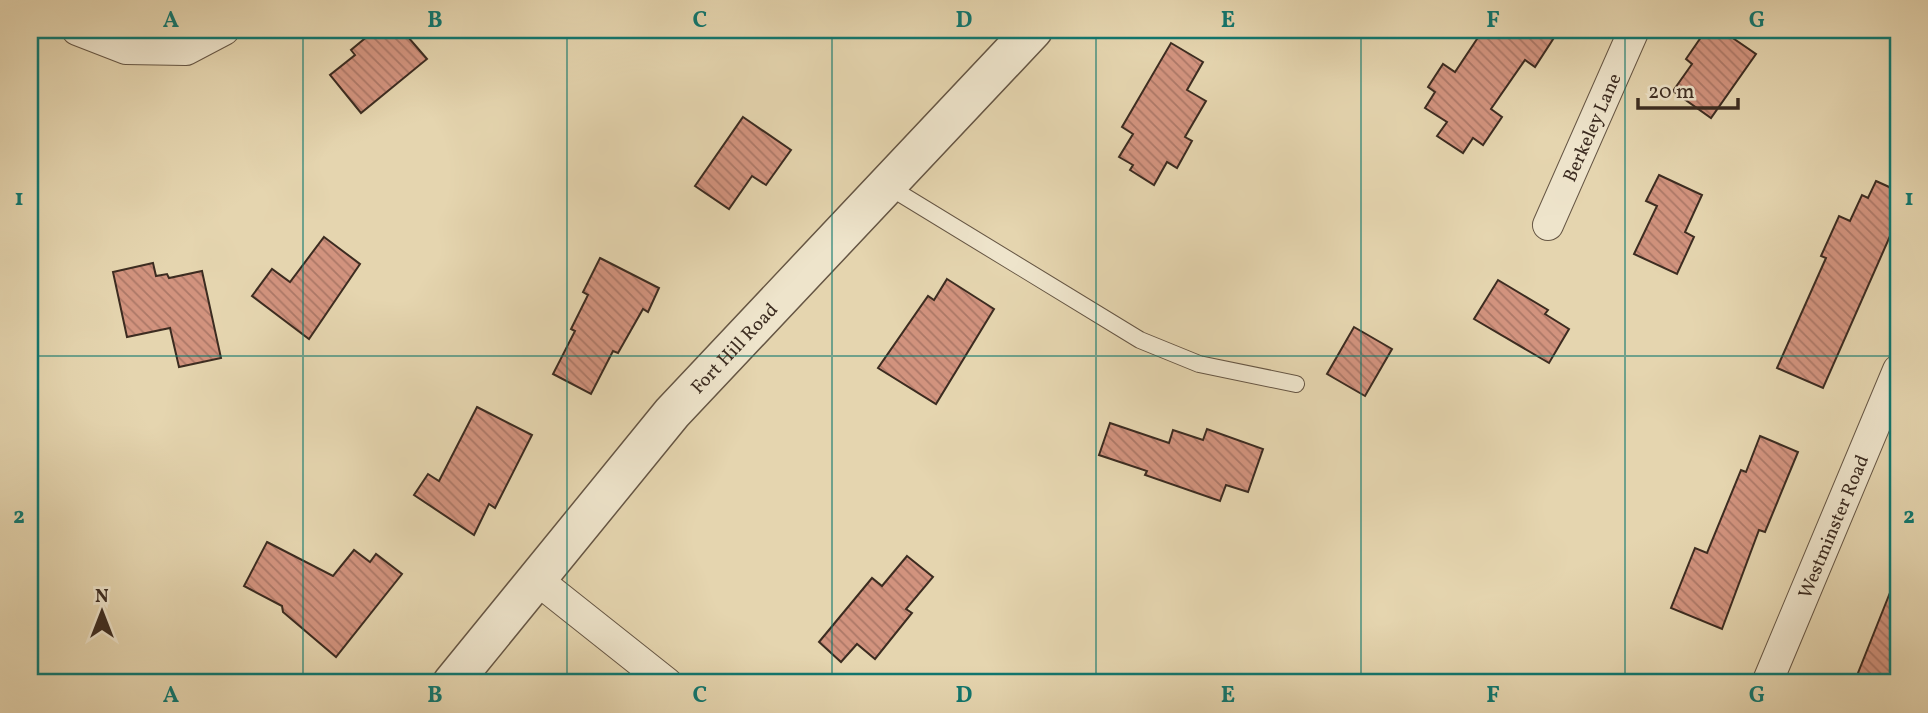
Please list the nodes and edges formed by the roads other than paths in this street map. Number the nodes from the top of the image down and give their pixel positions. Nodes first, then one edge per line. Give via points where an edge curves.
1 (77, 30) edge
2 (224, 30) edge
3 (1032, 30) edge
4 (1634, 30) edge
5 (886, 185) junction
6 (1548, 225) dead end
7 (1898, 370) edge
8 (1296, 384) dead end
9 (536, 579) junction
10 (452, 683) edge
11 (667, 683) edge
12 (1767, 683) edge

1 - 2 street via 126,49 186,50
3 - 5 street, Fort Hill Road
4 - 6 street, Berkeley Lane
5 - 8 lane via 1140,340 1199,364
5 - 9 street, Fort Hill Road via 672,413
7 - 12 street, Westminster Road
9 - 10 street, Fort Hill Road
9 - 11 street

